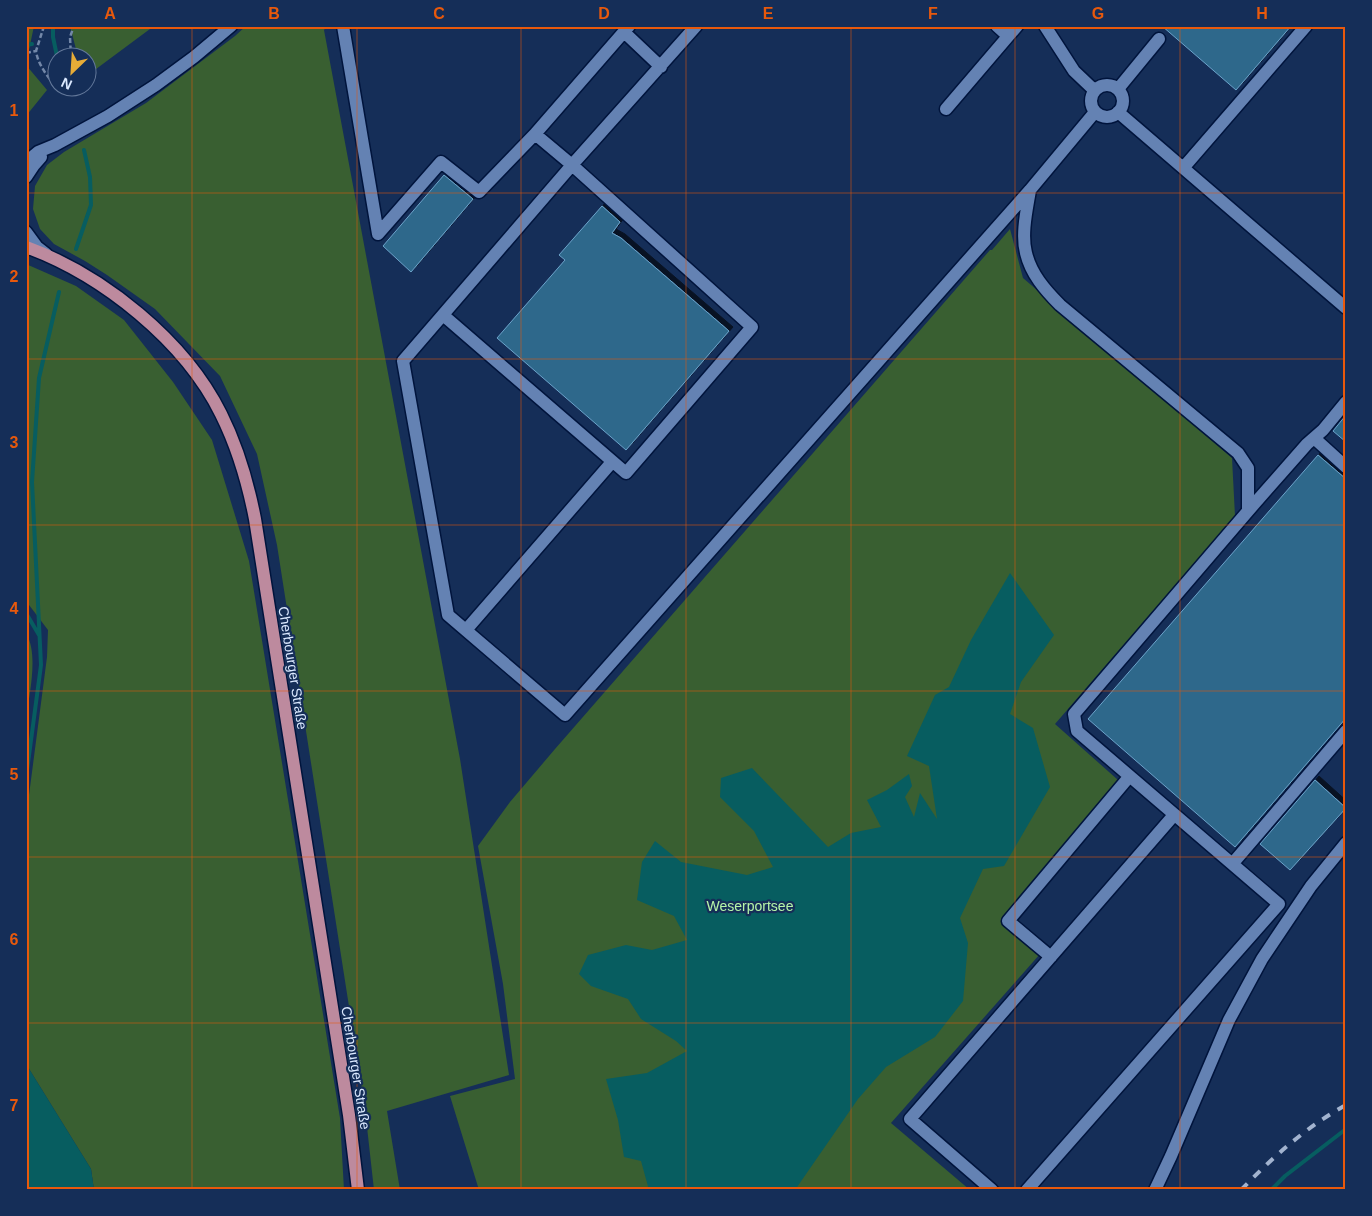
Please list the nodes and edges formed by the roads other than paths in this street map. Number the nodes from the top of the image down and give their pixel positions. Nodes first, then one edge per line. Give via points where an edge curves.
1 (231, 26) edge
2 (343, 26) edge
3 (696, 26) edge
4 (997, 26) edge
5 (1017, 26) edge
6 (1045, 26) edge
7 (1306, 26) edge
8 (626, 29) edge
9 (1008, 36) junction
10 (1159, 39) dead end
11 (661, 66) junction
12 (1118, 89) junction
13 (1094, 90) junction
14 (946, 109) dead end
15 (1095, 112) junction
16 (1118, 112) junction
17 (535, 134) junction
18 (572, 166) junction
19 (1184, 167) junction
20 (27, 174) edge
21 (1030, 190) junction
22 (26, 232) edge
23 (26, 247) edge
24 (50, 257) junction
25 (1346, 308) edge
26 (443, 315) junction
27 (1346, 402) edge
28 (1314, 438) junction
29 (612, 462) junction
30 (1346, 467) edge
31 (1248, 511) junction
32 (466, 630) junction
33 (1346, 731) edge
34 (1129, 777) junction
35 (1174, 815) junction
36 (1346, 843) edge
37 (1232, 863) junction
38 (1051, 957) junction
39 (358, 1190) edge
40 (992, 1190) edge
41 (1027, 1190) edge
42 (1155, 1190) edge

1 - 20 street via 156,86 55,146
2 - 17 street via 378,234 441,162 479,192
3 - 11 street
4 - 9 street
5 - 9 street
6 - 13 street via 1074,71
7 - 19 street
8 - 11 street
8 - 17 street
9 - 14 street
10 - 12 street
11 - 18 street
12 - 13 street via 1108,84
12 - 16 street via 1122,98
13 - 15 street via 1090,99
15 - 16 street via 1109,116
15 - 21 street
16 - 19 street
17 - 18 street
18 - 26 street
18 - 29 street via 752,327 626,474
19 - 25 street
21 - 31 street via 1026,252 1044,290 1238,453 1248,468
21 - 32 street via 565,715
22 - 24 street
23 - 24 main road, Cherbourger Straße
24 - 39 main road, Cherbourger Straße via 109,291 171,344 207,390 240,460 255,519
26 - 29 street
26 - 32 street via 403,361 448,615
27 - 28 street
28 - 30 street
28 - 31 street
29 - 32 street
31 - 34 street via 1074,714 1077,731
33 - 37 street
34 - 35 street
34 - 38 street via 1008,920
35 - 37 street
35 - 38 street
36 - 42 street via 1311,886 1262,959 1229,1020
37 - 41 street via 1279,904
38 - 40 street via 910,1119

